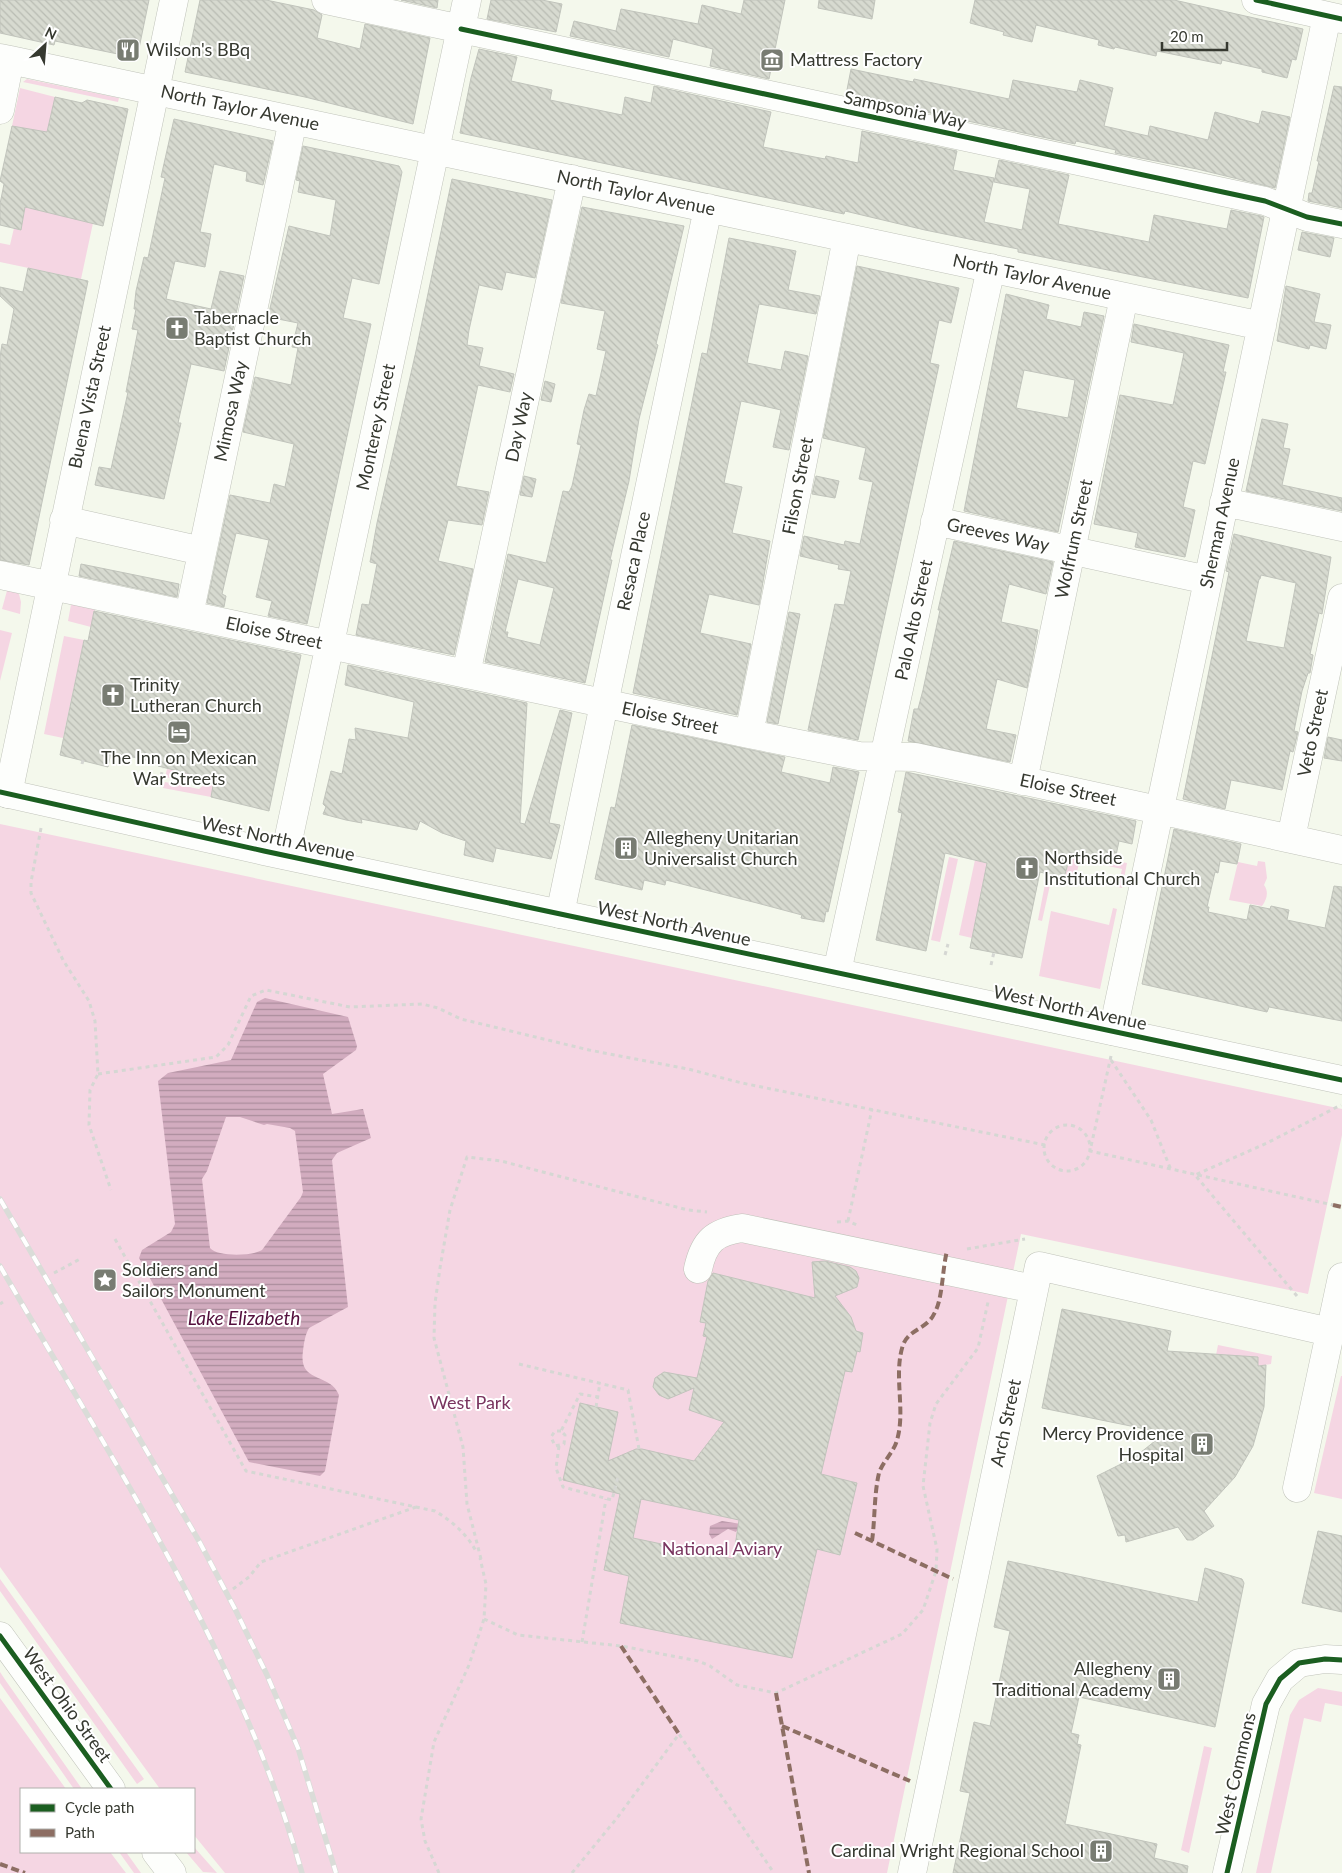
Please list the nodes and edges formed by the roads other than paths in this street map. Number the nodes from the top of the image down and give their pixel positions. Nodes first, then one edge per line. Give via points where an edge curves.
1 (174, 0) edge
2 (326, 0) edge
3 (467, 0) edge
4 (1256, 0) edge
5 (1335, 17) edge
6 (461, 29) junction
7 (5, 59) edge
8 (155, 90) junction
9 (0, 110) edge
10 (292, 120) junction
11 (435, 150) junction
12 (572, 179) junction
13 (708, 208) junction
14 (1286, 209) junction
15 (1342, 224) edge
16 (847, 238) junction
17 (991, 268) junction
18 (1124, 297) junction
19 (1262, 326) junction
20 (1224, 502) junction
21 (64, 520) junction
22 (935, 521) junction
23 (1342, 527) edge
24 (202, 551) junction
25 (1071, 551) junction
26 (0, 575) edge
27 (1208, 580) junction
28 (50, 585) junction
29 (1342, 598) edge
30 (189, 615) junction
31 (330, 645) junction
32 (466, 674) junction
33 (604, 703) junction
34 (749, 734) junction
35 (884, 757) junction
36 (1023, 781) junction
37 (4, 793) edge
38 (1159, 810) junction
39 (1291, 838) junction
40 (1342, 850) edge
41 (284, 855) junction
42 (560, 914) junction
43 (836, 972) junction
44 (1111, 1048) junction
45 (1341, 1093) edge
46 (698, 1269) dead end
47 (1342, 1277) edge
48 (1034, 1289) junction
49 (1330, 1332) junction
50 (1297, 1488) dead end
51 (0, 1636) edge
52 (1342, 1660) edge
53 (109, 1788) edge
54 (157, 1853) edge
55 (172, 1873) edge
56 (912, 1873) edge
57 (1227, 1873) edge

1 - 8 street, Buena Vista Street
2 - 6 street, Sampsonia Way
3 - 6 street, Monterey Street
4 - 5 street
5 - 14 street, Sherman Avenue
6 - 11 street, Monterey Street
6 - 14 street, Sampsonia Way via 1246,197
7 - 8 street, North Taylor Avenue
7 - 9 street
8 - 10 street, North Taylor Avenue
8 - 21 street, Buena Vista Street
10 - 11 street, North Taylor Avenue
10 - 24 street, Mimosa Way
11 - 12 street, North Taylor Avenue
11 - 31 street, Monterey Street
12 - 13 street, North Taylor Avenue
12 - 32 street, Day Way
13 - 16 street, North Taylor Avenue
13 - 33 street, Resaca Place
14 - 15 street, Sampsonia Way
14 - 19 street, Sherman Avenue
16 - 17 street, North Taylor Avenue
16 - 34 street, Filson Street
17 - 18 street, North Taylor Avenue
17 - 22 street, Palo Alto Street
18 - 19 street, North Taylor Avenue
18 - 25 street, Wolfrum Street
19 - 20 street, Sherman Avenue
20 - 23 street
20 - 27 street, Sherman Avenue
21 - 24 street
21 - 28 street, Buena Vista Street
22 - 25 street, Greeves Way
22 - 35 street, Palo Alto Street
24 - 30 street, Mimosa Way
25 - 27 street, Greeves Way
25 - 36 street, Wolfrum Street
26 - 28 street, Eloise Street
27 - 38 street, Sherman Avenue
28 - 30 street, Eloise Street
28 - 37 street, Buena Vista Street
29 - 39 street, Veto Street
30 - 31 street, Eloise Street
31 - 32 street, Eloise Street
31 - 41 street, Monterey Street
32 - 33 street, Eloise Street
33 - 34 street, Eloise Street
33 - 42 street, Resaca Place
34 - 35 street, Eloise Street via 859,756
35 - 36 street, Eloise Street via 915,757
35 - 43 street, Palo Alto Street
36 - 38 street, Eloise Street
37 - 41 street, West North Avenue
38 - 39 street, Eloise Street
38 - 44 street, Sherman Avenue
39 - 40 street, Eloise Street
41 - 42 street, West North Avenue
42 - 43 street, West North Avenue
43 - 44 street, West North Avenue
44 - 45 street, West North Avenue
46 - 48 street via 707,1245 716,1235 742,1228
47 - 49 street
48 - 49 street, Arch Street via 1039,1266
48 - 56 street, Arch Street
49 - 50 street
51 - 53 street, West Ohio Street
52 - 57 street, West Commons via 1299,1663 1280,1679 1266,1704
54 - 55 street

